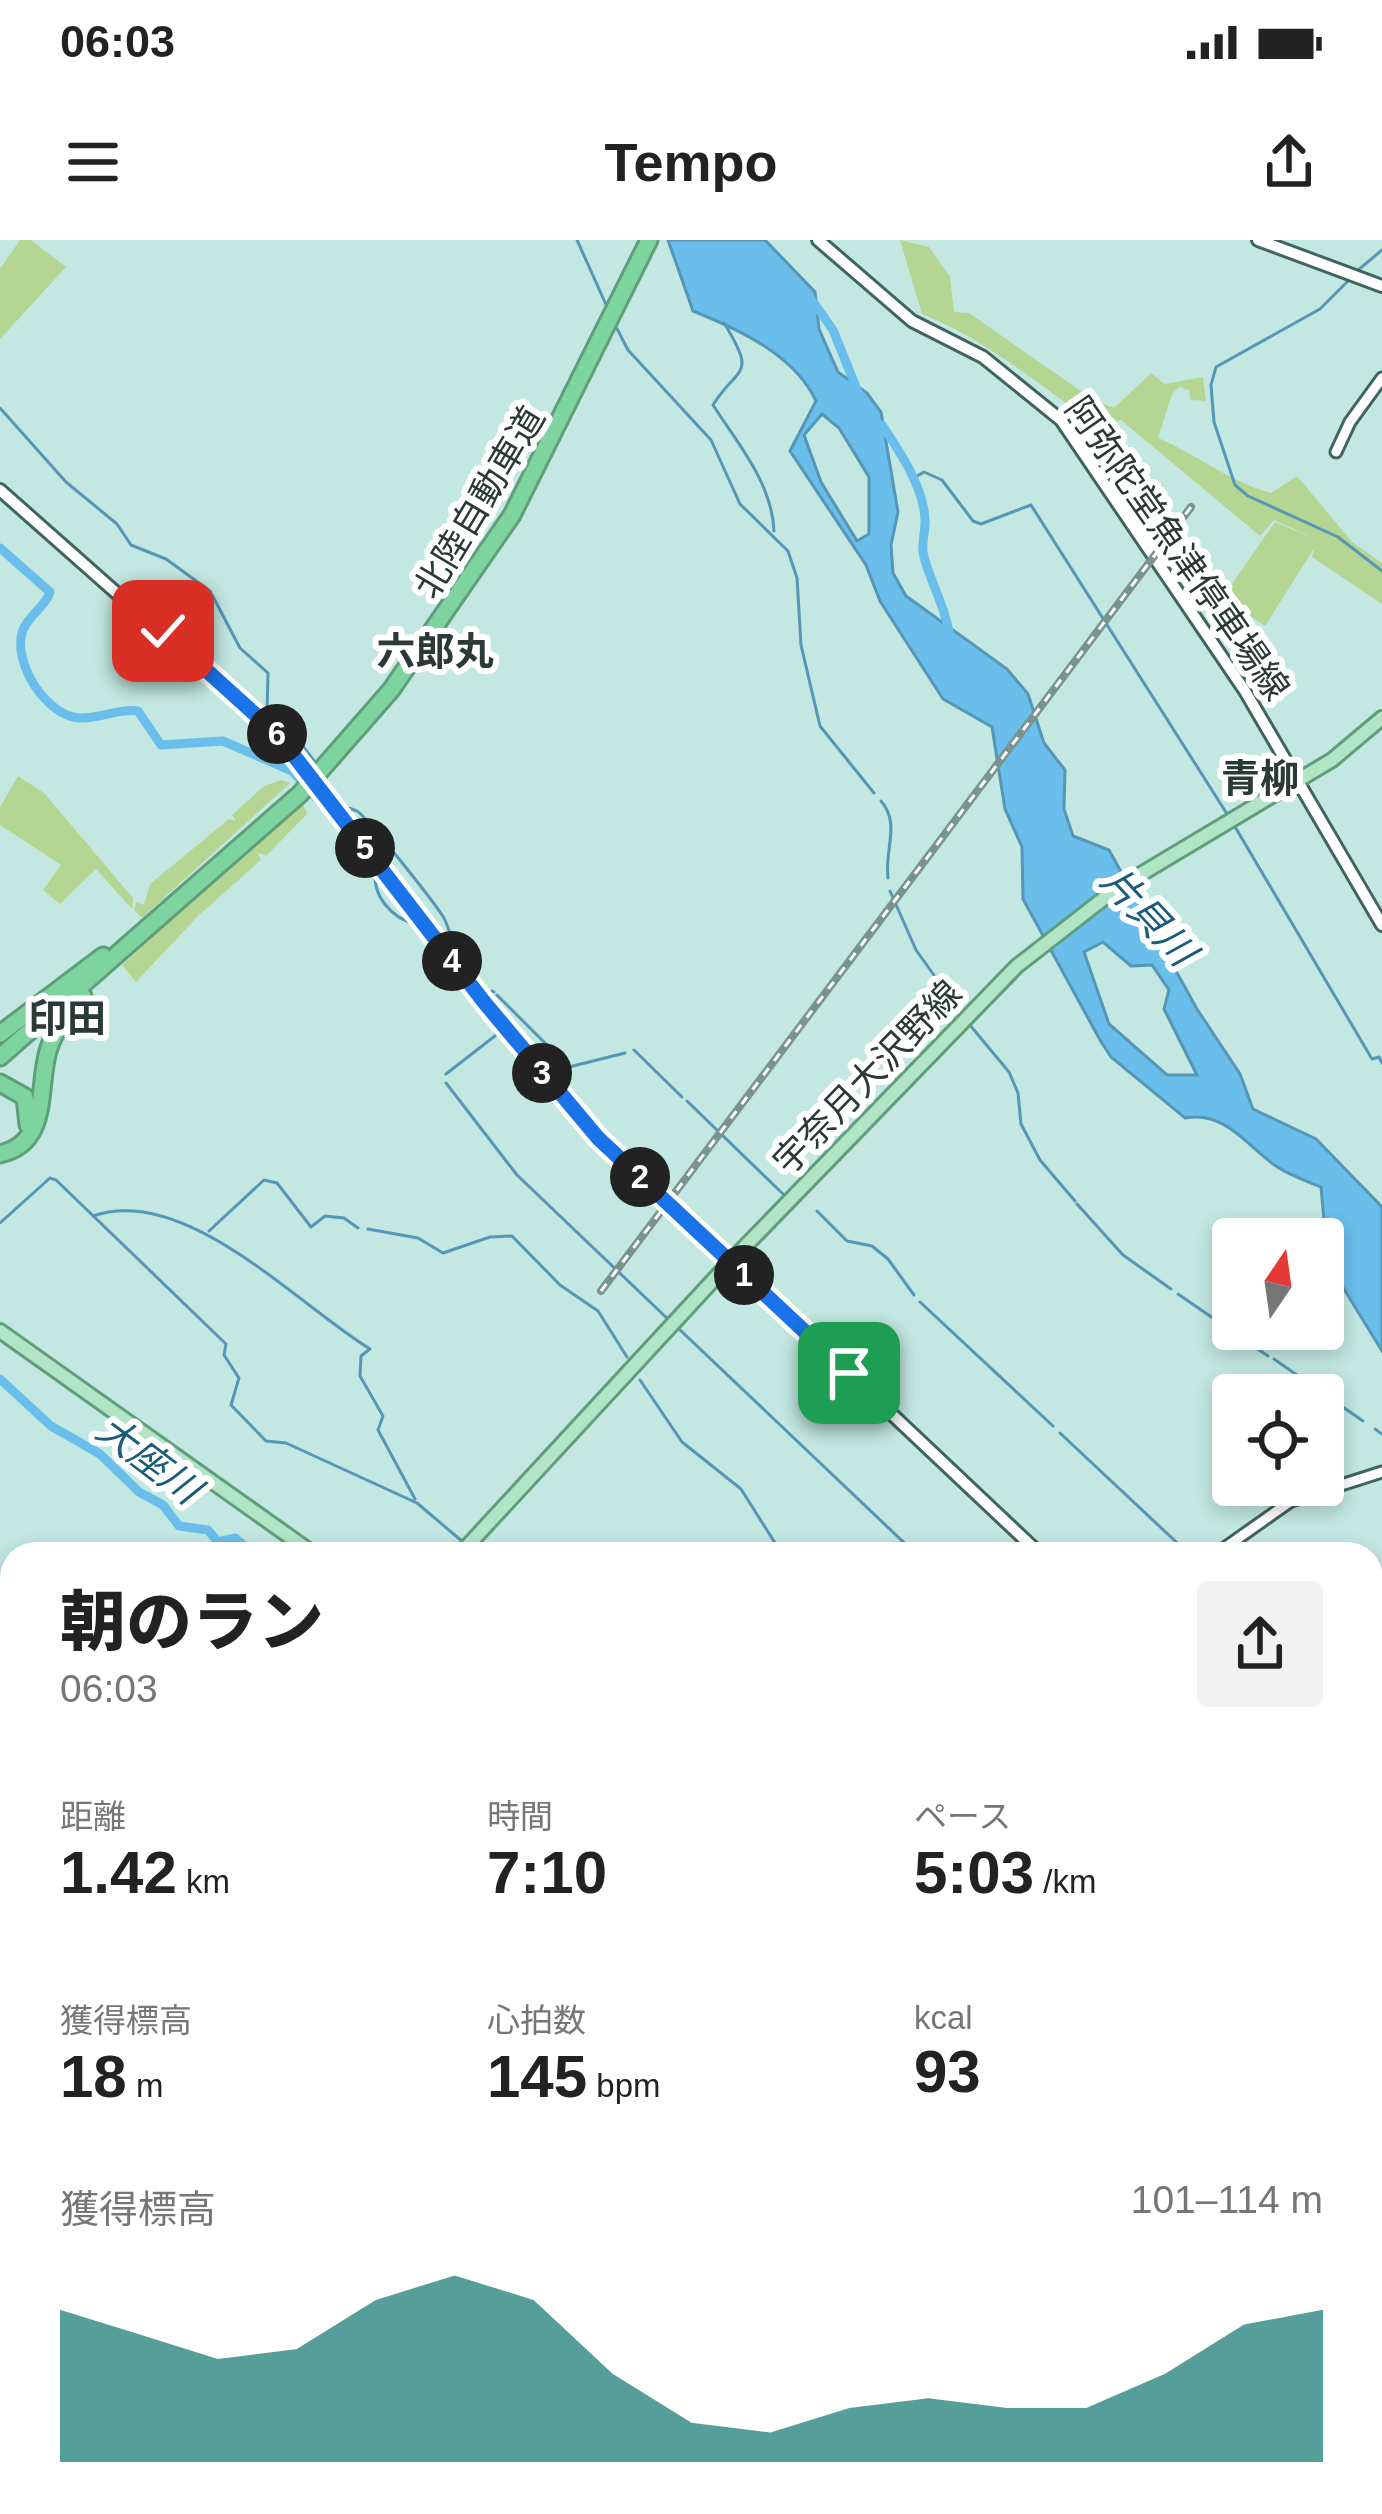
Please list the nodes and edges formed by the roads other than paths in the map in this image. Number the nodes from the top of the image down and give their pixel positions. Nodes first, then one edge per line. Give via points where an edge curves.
1 (639, 240) edge
2 (649, 240) edge
3 (818, 240) edge
4 (1258, 240) edge
5 (629, 272) junction
6 (1382, 286) edge
7 (1382, 378) edge
8 (1336, 452) dead end
9 (0, 490) edge
10 (1382, 718) edge
11 (1297, 782) junction
12 (297, 791) junction
13 (163, 919) junction
14 (1382, 925) edge
15 (134, 933) junction
16 (0, 1034) edge
17 (0, 1046) edge
18 (0, 1057) edge
19 (0, 1083) edge
20 (0, 1151) edge
21 (730, 1262) junction
22 (0, 1331) edge
23 (1382, 1472) edge
24 (297, 1542) edge
25 (471, 1542) edge
26 (1027, 1542) edge
27 (1233, 1542) edge

1 - 5 highway, 北陸自動車道
2 - 5 highway, 北陸自動車道
3 - 11 main road, 阿弥陀堂魚津停車場線 via 912,321 968,347 1061,420 1245,691
4 - 6 main road
5 - 12 highway, 北陸自動車道, bridge via 505,512 386,690
7 - 8 street
9 - 21 main road via 278,735 484,1002 624,1162
10 - 11 main road, 宇奈月大沢野線
11 - 14 main road, 阿弥陀堂魚津停車場線
11 - 21 main road, 宇奈月大沢野線 via 1160,862 1040,947
12 - 13 highway, 北陸自動車道
12 - 15 highway, 北陸自動車道
13 - 18 highway, 北陸自動車道
13 - 20 highway via 64,1019 46,1058 35,1126 22,1144
15 - 16 highway
15 - 17 highway, 北陸自動車道
19 - 20 highway via 21,1093 30,1113 23,1136
21 - 25 main road, 宇奈月大沢野線
21 - 26 main road
22 - 24 main road
23 - 27 street via 1291,1501

